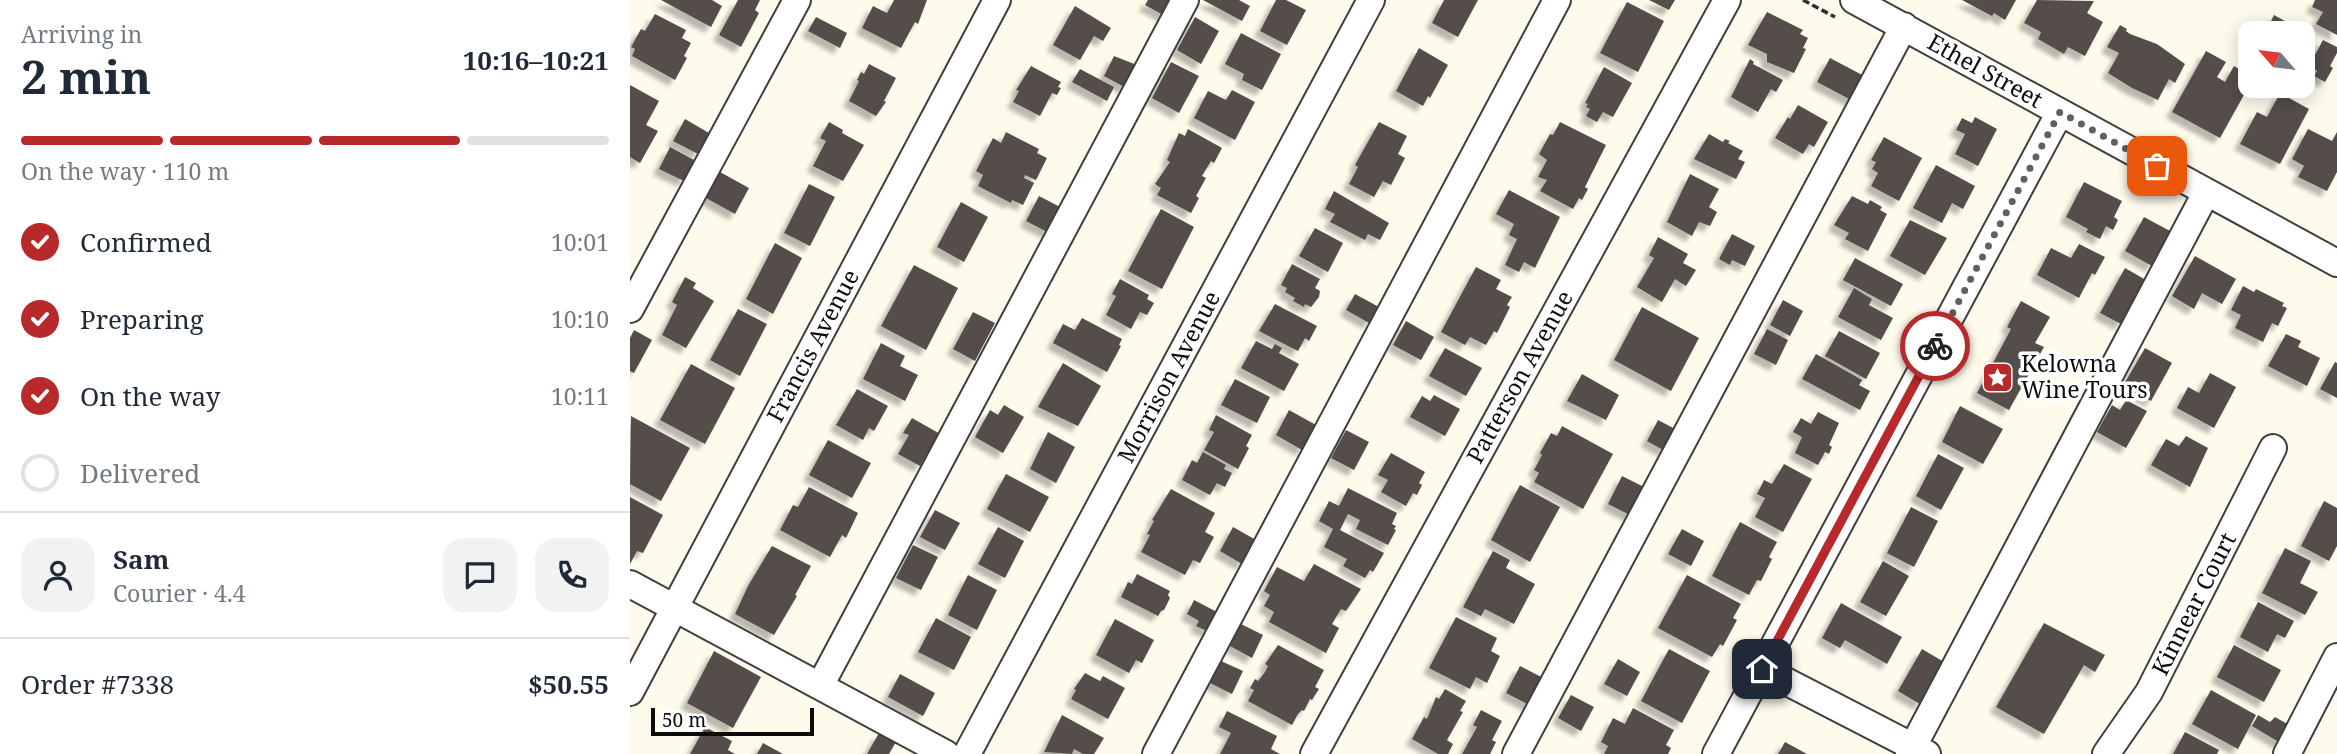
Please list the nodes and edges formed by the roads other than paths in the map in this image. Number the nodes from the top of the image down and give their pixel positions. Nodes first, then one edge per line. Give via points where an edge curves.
1 (797, 0) edge
2 (997, 0) edge
3 (1185, 0) edge
4 (1371, 0) edge
5 (1558, 0) edge
6 (1727, 0) edge
7 (1854, 0) edge
8 (1904, 26) junction
9 (2060, 112) junction
10 (2206, 193) junction
11 (2337, 263) edge
12 (630, 309) edge
13 (2273, 449) dead end
14 (630, 584) edge
15 (675, 607) junction
16 (2337, 657) edge
17 (1762, 669) junction
18 (820, 686) junction
19 (630, 692) edge
20 (1917, 752) edge
21 (946, 754) edge
22 (967, 754) edge
23 (1156, 754) edge
24 (1314, 754) edge
25 (1516, 754) edge
26 (1716, 754) edge
27 (2106, 754) edge
28 (2287, 754) edge

1 - 12 street
2 - 15 street, Francis Avenue
3 - 18 street
4 - 22 street, Morrison Avenue
5 - 23 street
6 - 24 street, Patterson Avenue
7 - 8 street, Ethel Street
8 - 9 street, Ethel Street
8 - 25 street
9 - 10 street, Ethel Street
9 - 17 street
10 - 11 street, Ethel Street
10 - 20 street
13 - 27 street, Kinnear Court via 2149,692
14 - 15 street
15 - 18 street
15 - 19 street, Francis Avenue
16 - 28 street
17 - 20 street
17 - 26 street
18 - 21 street

